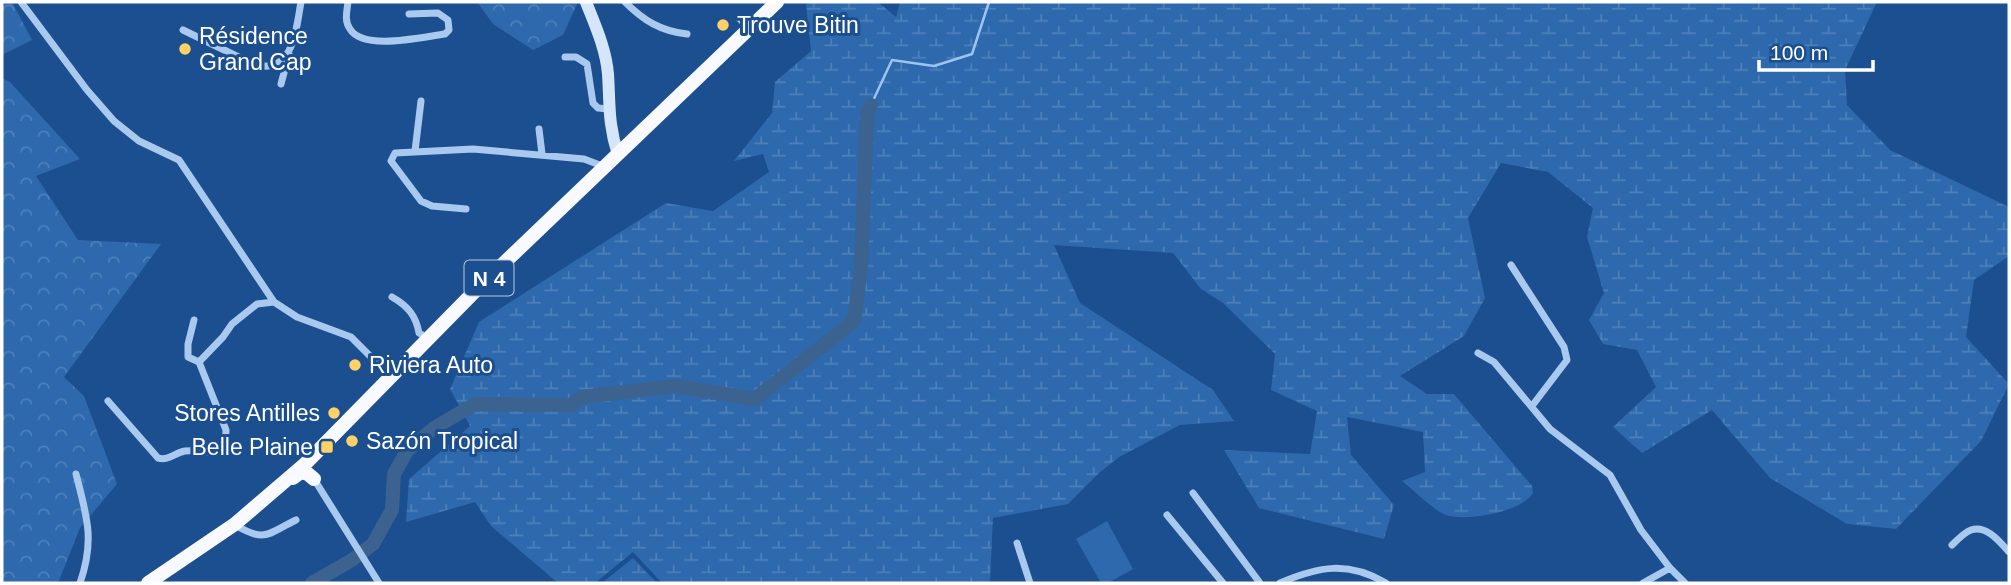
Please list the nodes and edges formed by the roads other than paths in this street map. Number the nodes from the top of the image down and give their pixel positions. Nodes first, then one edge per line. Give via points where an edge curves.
1 (21, 2) edge
2 (301, 2) edge
3 (348, 2) edge
4 (586, 2) edge
5 (625, 2) edge
6 (771, 4) edge
7 (409, 14) dead end
8 (183, 30) dead end
9 (687, 34) dead end
10 (290, 50) junction
11 (565, 57) dead end
12 (281, 84) dead end
13 (421, 101) dead end
14 (608, 108) junction
15 (539, 129) dead end
16 (415, 151) junction
17 (542, 154) junction
18 (618, 155) junction
19 (605, 167) junction
20 (466, 209) dead end
21 (1511, 265) dead end
22 (392, 297) dead end
23 (274, 302) junction
24 (194, 320) dead end
25 (428, 338) junction
26 (1478, 353) dead end
27 (199, 362) junction
28 (390, 376) junction
29 (376, 393) junction
30 (108, 401) dead end
31 (1532, 405) junction
32 (322, 447) junction
33 (76, 474) dead end
34 (314, 479) junction
35 (275, 491) junction
36 (1194, 493) dead end
37 (1167, 515) dead end
38 (296, 520) dead end
39 (235, 524) junction
40 (1017, 543) dead end
41 (1952, 545) dead end
42 (2009, 552) edge
43 (1670, 568) junction
44 (80, 583) edge
45 (141, 583) edge
46 (148, 583) edge
47 (379, 583) edge
48 (1030, 583) edge
49 (1223, 583) edge
50 (1260, 583) edge
51 (1281, 583) edge
52 (1386, 583) edge
53 (1643, 583) edge
54 (1685, 583) edge

1 - 23 street via 114,121 139,141 179,160
2 - 10 street
3 - 7 street via 348,27 363,40 445,34 449,30 448,20 438,13
4 - 14 main road via 608,73
5 - 9 street via 644,20 672,33
6 - 18 highway, N 4 via 744,24
8 - 10 street via 265,67 276,65
10 - 12 street
11 - 14 street via 587,64 593,103
13 - 16 street
14 - 18 main road
15 - 17 street
16 - 17 street
16 - 20 street via 395,153 391,161 421,201
17 - 19 street via 584,159
18 - 19 highway, N 4
19 - 25 highway, N 4
21 - 31 street via 1564,347 1567,360
22 - 25 street via 417,318 419,333
23 - 27 street via 257,304
23 - 28 street via 297,317 351,337
24 - 27 street via 188,357
25 - 28 highway, N 4
26 - 31 street via 1494,362
27 - 30 street via 226,430 223,447 216,452 185,451 158,458
28 - 29 highway, N 4
29 - 32 highway, N 4
29 - 45 highway, N 4 via 247,511
31 - 43 street via 1550,429 1610,475 1641,530
32 - 34 highway via 310,466
32 - 35 highway, N 4
33 - 44 street via 89,527 89,556
34 - 35 highway via 301,472
34 - 47 street
35 - 39 highway, N 4
36 - 50 street
37 - 49 street
38 - 39 street via 263,536
39 - 46 highway, N 4
40 - 48 street
41 - 42 street via 1975,530 1992,533
43 - 53 street
43 - 54 street
51 - 52 street via 1338,567 1364,571

